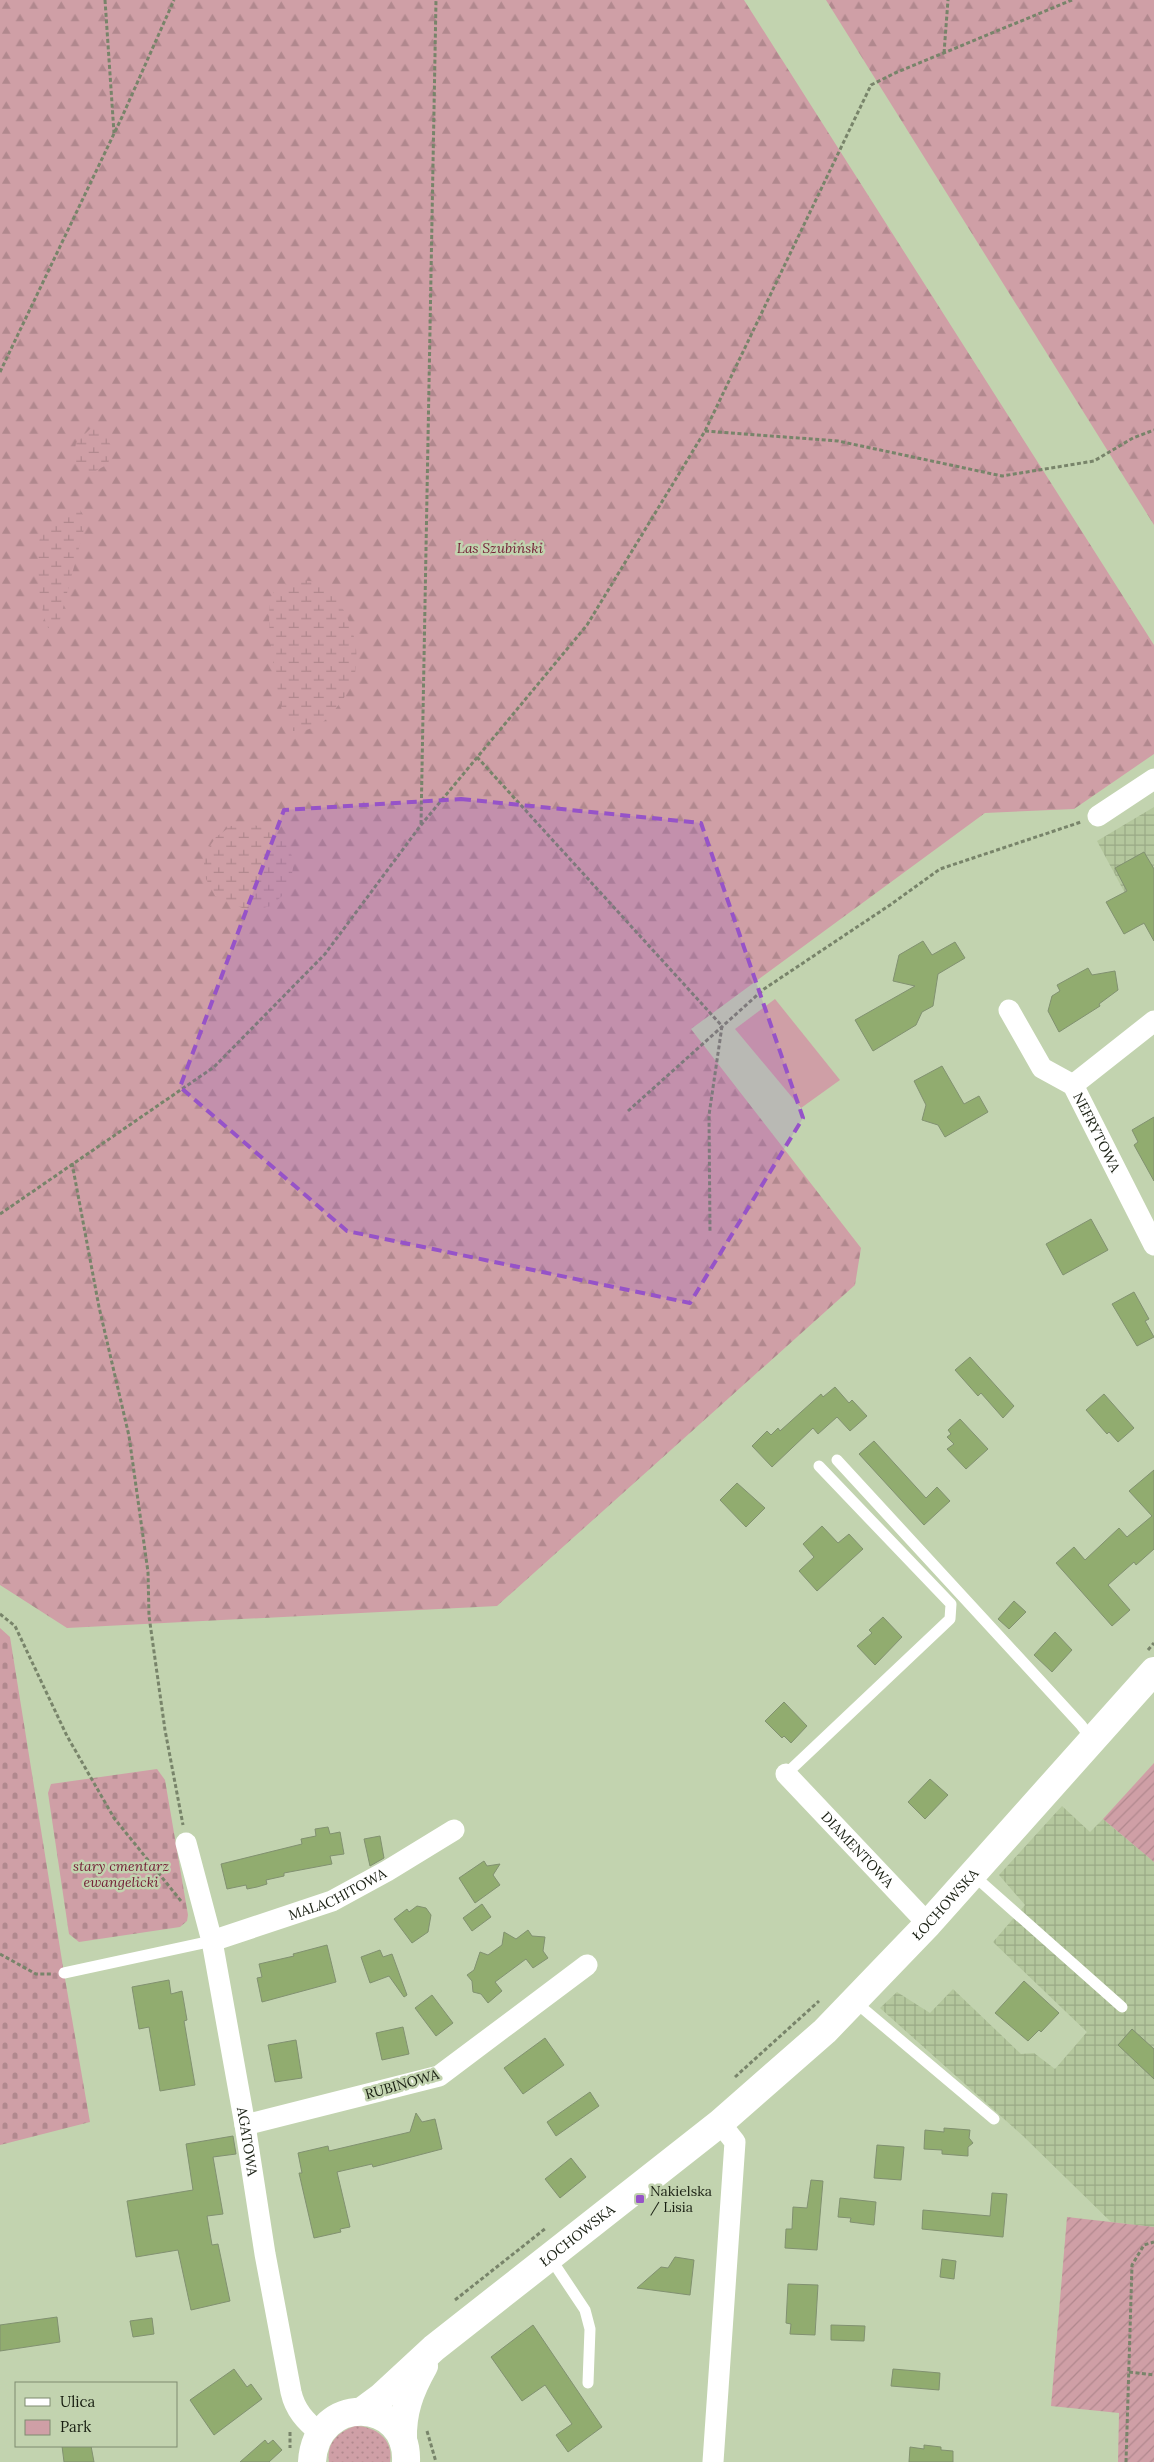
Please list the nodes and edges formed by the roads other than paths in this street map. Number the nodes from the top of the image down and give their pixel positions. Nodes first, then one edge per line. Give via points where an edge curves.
1 (1154, 779) edge
2 (1098, 816) road end
3 (1008, 1010) dead end
4 (1154, 1021) edge
5 (1073, 1086) junction
6 (1154, 1245) edge
7 (837, 1460) dead end
8 (819, 1466) dead end
9 (1148, 1664) edge
10 (1092, 1740) junction
11 (786, 1774) joint
12 (454, 1830) dead end
13 (186, 1843) road end
14 (972, 1874) junction
15 (928, 1924) junction
16 (212, 1941) junction
17 (587, 1965) dead end
18 (64, 1973) road end
19 (854, 2001) junction
20 (1122, 2007) dead end
21 (994, 2119) dead end
22 (720, 2123) junction
23 (245, 2125) junction
24 (549, 2256) junction
25 (434, 2348) junction
26 (588, 2383) dead end
27 (362, 2411) junction
28 (320, 2433) junction
29 (412, 2453) edge
30 (312, 2462) edge
31 (713, 2462) edge

1 - 2 street
3 - 5 street, NEFRYTOWA via 1042,1068
4 - 5 street
5 - 6 street, NEFRYTOWA
7 - 10 lane
8 - 11 lane via 951,1604 950,1618
9 - 10 main road, ŁOCHOWSKA
10 - 14 main road, ŁOCHOWSKA
11 - 15 street, DIAMENTOWA
12 - 16 street, MALACHITOWA via 332,1901
13 - 16 street, AGATOWA
14 - 15 main road, ŁOCHOWSKA
14 - 20 lane
15 - 19 main road, ŁOCHOWSKA
16 - 18 lane
16 - 23 street, AGATOWA
17 - 23 street, RUBINOWA via 439,2076
19 - 21 lane
19 - 22 main road, ŁOCHOWSKA via 825,2031
22 - 24 main road, ŁOCHOWSKA
22 - 31 street via 735,2142
23 - 28 street, AGATOWA via 293,2402 304,2420
24 - 25 main road, ŁOCHOWSKA
24 - 26 lane via 585,2310 590,2329
25 - 27 main road, ŁOCHOWSKA
25 - 29 main road, ŁOCHOWSKA via 407,2400 402,2424
27 - 28 main road via 337,2416
27 - 29 main road via 375,2413 396,2428
28 - 30 main road via 313,2448

